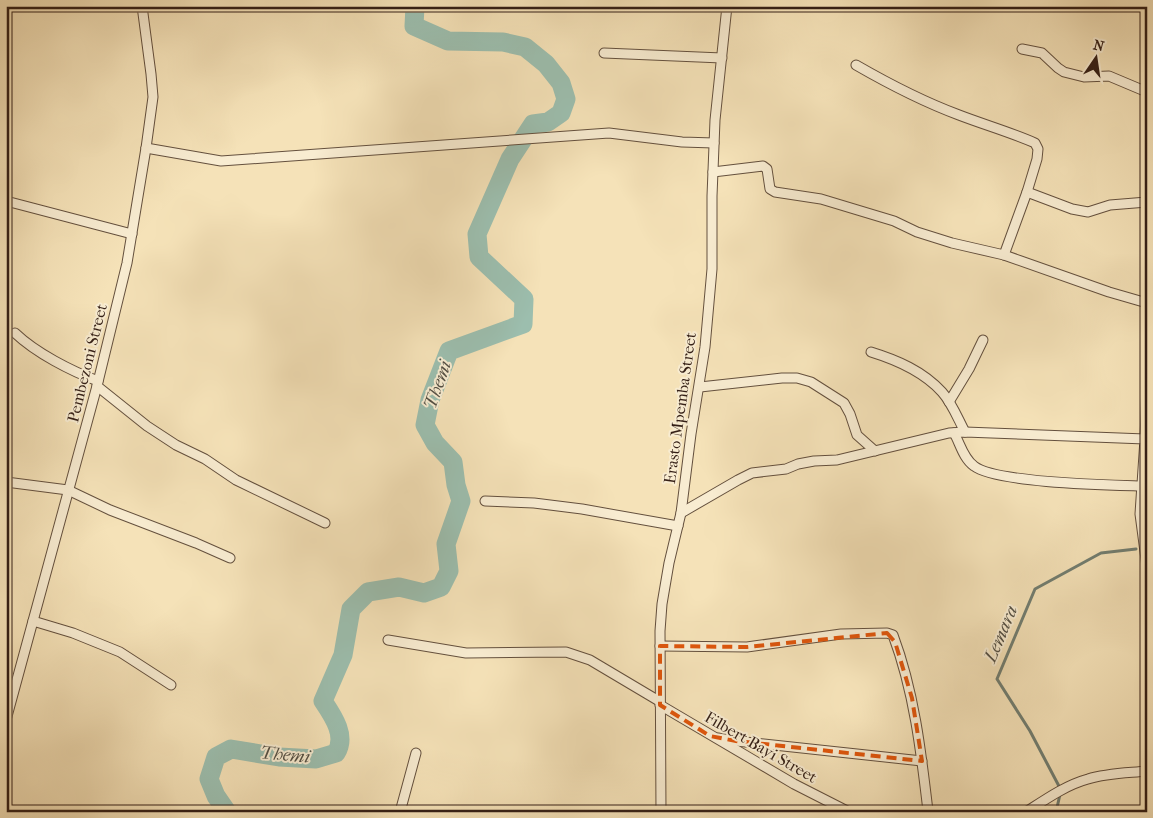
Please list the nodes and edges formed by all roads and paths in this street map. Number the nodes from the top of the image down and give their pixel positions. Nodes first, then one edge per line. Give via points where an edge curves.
1 (142, 6) edge
2 (727, 6) edge
3 (1022, 49) dead end
4 (604, 53) dead end
5 (722, 58) junction
6 (856, 65) dead end
7 (1147, 92) edge
8 (714, 143) junction
9 (146, 148) junction
10 (712, 172) junction
11 (1027, 192) junction
12 (6, 201) edge
13 (1147, 202) edge
14 (132, 234) junction
15 (1004, 255) junction
16 (1147, 303) edge
17 (15, 333) dead end
18 (983, 340) dead end
19 (871, 352) dead end
20 (98, 384) junction
21 (1147, 384) edge
22 (700, 387) junction
23 (949, 402) junction
24 (965, 432) junction
25 (954, 433) junction
26 (1145, 439) junction
27 (876, 451) junction
28 (6, 482) edge
29 (1142, 486) junction
30 (68, 490) junction
31 (485, 501) dead end
32 (681, 513) junction
33 (325, 523) dead end
34 (678, 526) junction
35 (230, 558) dead end
36 (1147, 567) edge
37 (34, 621) junction
38 (388, 640) dead end
39 (660, 646) junction
40 (171, 685) dead end
41 (659, 703) junction
42 (6, 720) edge
43 (710, 736) junction
44 (416, 753) dead end
45 (922, 762) junction
46 (1147, 770) edge
47 (928, 811) edge
48 (400, 812) edge
49 (660, 812) edge
50 (850, 812) edge
51 (1026, 812) edge

1 - 9 street, Pembezoni Street via 153,97
2 - 5 street, Erasto Mpemba Street
3 - 7 street via 1042,53 1064,72 1084,77 1109,76
4 - 5 street
5 - 8 street, Erasto Mpemba Street
6 - 11 street via 932,104 1035,143 1037,160
8 - 9 street via 609,133 221,161
8 - 10 street, Erasto Mpemba Street
9 - 14 street, Pembezoni Street
10 - 15 street via 763,166 767,169 770,189 775,192 821,199 894,220 917,232 952,243
10 - 22 street, Erasto Mpemba Street via 712,268
11 - 13 street via 1088,212 1110,205
11 - 15 street
12 - 14 street
14 - 20 street, Pembezoni Street via 128,263
15 - 16 street
17 - 20 street via 37,351
18 - 23 street
19 - 23 street via 898,360 922,375
20 - 30 street, Pembezoni Street
20 - 33 street via 147,426 176,445 205,459 236,480
21 - 26 street
22 - 27 street via 782,378 811,382 844,402 857,435
22 - 32 street, Erasto Mpemba Street
23 - 24 street
24 - 25 street
24 - 26 street
25 - 27 street
25 - 29 street via 968,460 986,472 1086,484
26 - 29 street
27 - 32 street via 752,473
28 - 30 street
29 - 36 street via 1140,514
30 - 35 street
30 - 37 street, Pembezoni Street
31 - 34 street via 553,505
32 - 34 street, Erasto Mpemba Street
34 - 39 street, Erasto Mpemba Street via 662,604
37 - 40 street via 120,652
37 - 42 street, Pembezoni Street
38 - 41 street, Filbert Bayi Street via 466,653 566,652 590,660
39 - 41 street, Erasto Mpemba Street
39 - 45 street via 747,646 841,634 892,635 912,698
41 - 43 street, Filbert Bayi Street
41 - 49 street, Erasto Mpemba Street
43 - 45 street
43 - 50 street, Filbert Bayi Street
44 - 48 street
45 - 47 street
46 - 51 street via 1087,779 1061,790

